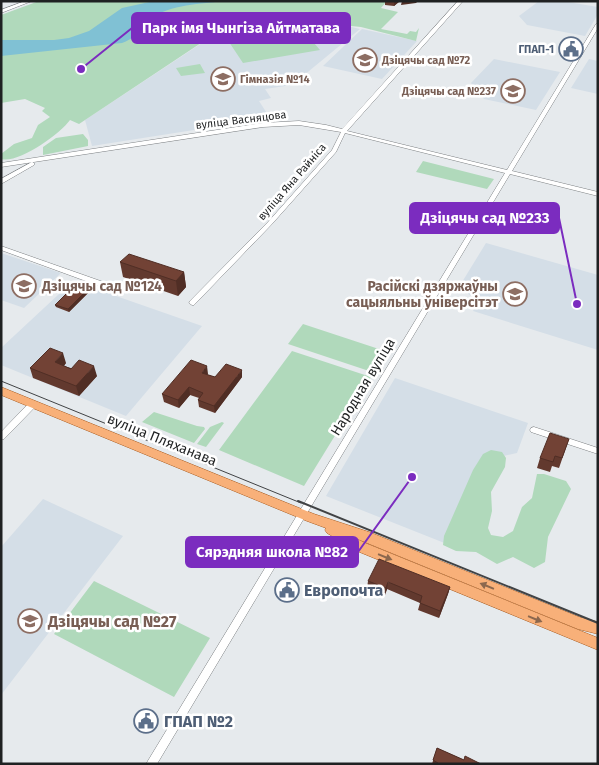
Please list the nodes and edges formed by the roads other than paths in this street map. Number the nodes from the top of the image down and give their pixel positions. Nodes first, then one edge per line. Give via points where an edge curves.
1 (30, 1) edge
2 (461, 1) edge
3 (1, 12) edge
4 (598, 24) edge
5 (344, 131) junction
6 (40, 160) junction
7 (1, 165) edge
8 (9, 165) junction
9 (509, 172) junction
10 (10, 175) junction
11 (1, 182) edge
12 (598, 194) edge
13 (1, 248) edge
14 (107, 286) dead end
15 (192, 303) dead end
16 (1, 391) edge
17 (33, 404) junction
18 (534, 430) dead end
19 (1, 437) edge
20 (598, 451) edge
21 (306, 516) junction
22 (598, 628) edge
23 (598, 644) edge
24 (151, 764) edge

1 - 3 street
2 - 5 street, вуліца Яна Райніса
4 - 9 street, Народная вуліца
5 - 6 street, вуліца Васняцова via 309,124 263,125
5 - 9 street, вуліца Васняцова
5 - 15 street, вуліца Яна Райніса via 334,150 264,230
6 - 8 street, вуліца Васняцова
6 - 10 street
7 - 8 street, вуліца Васняцова
8 - 10 street via 15,167
9 - 12 street, вуліца Васняцова
9 - 21 street, Народная вуліца
10 - 11 street
13 - 14 street
16 - 17 main road, вуліца Пляханава
17 - 19 street
17 - 21 main road, вуліца Пляханава
18 - 20 street
22 -> 21 main road, вуліца Пляханава via 578,623 366,536
21 -> 23 main road, вуліца Пляханава via 361,547
21 - 24 street, Народная вуліца

